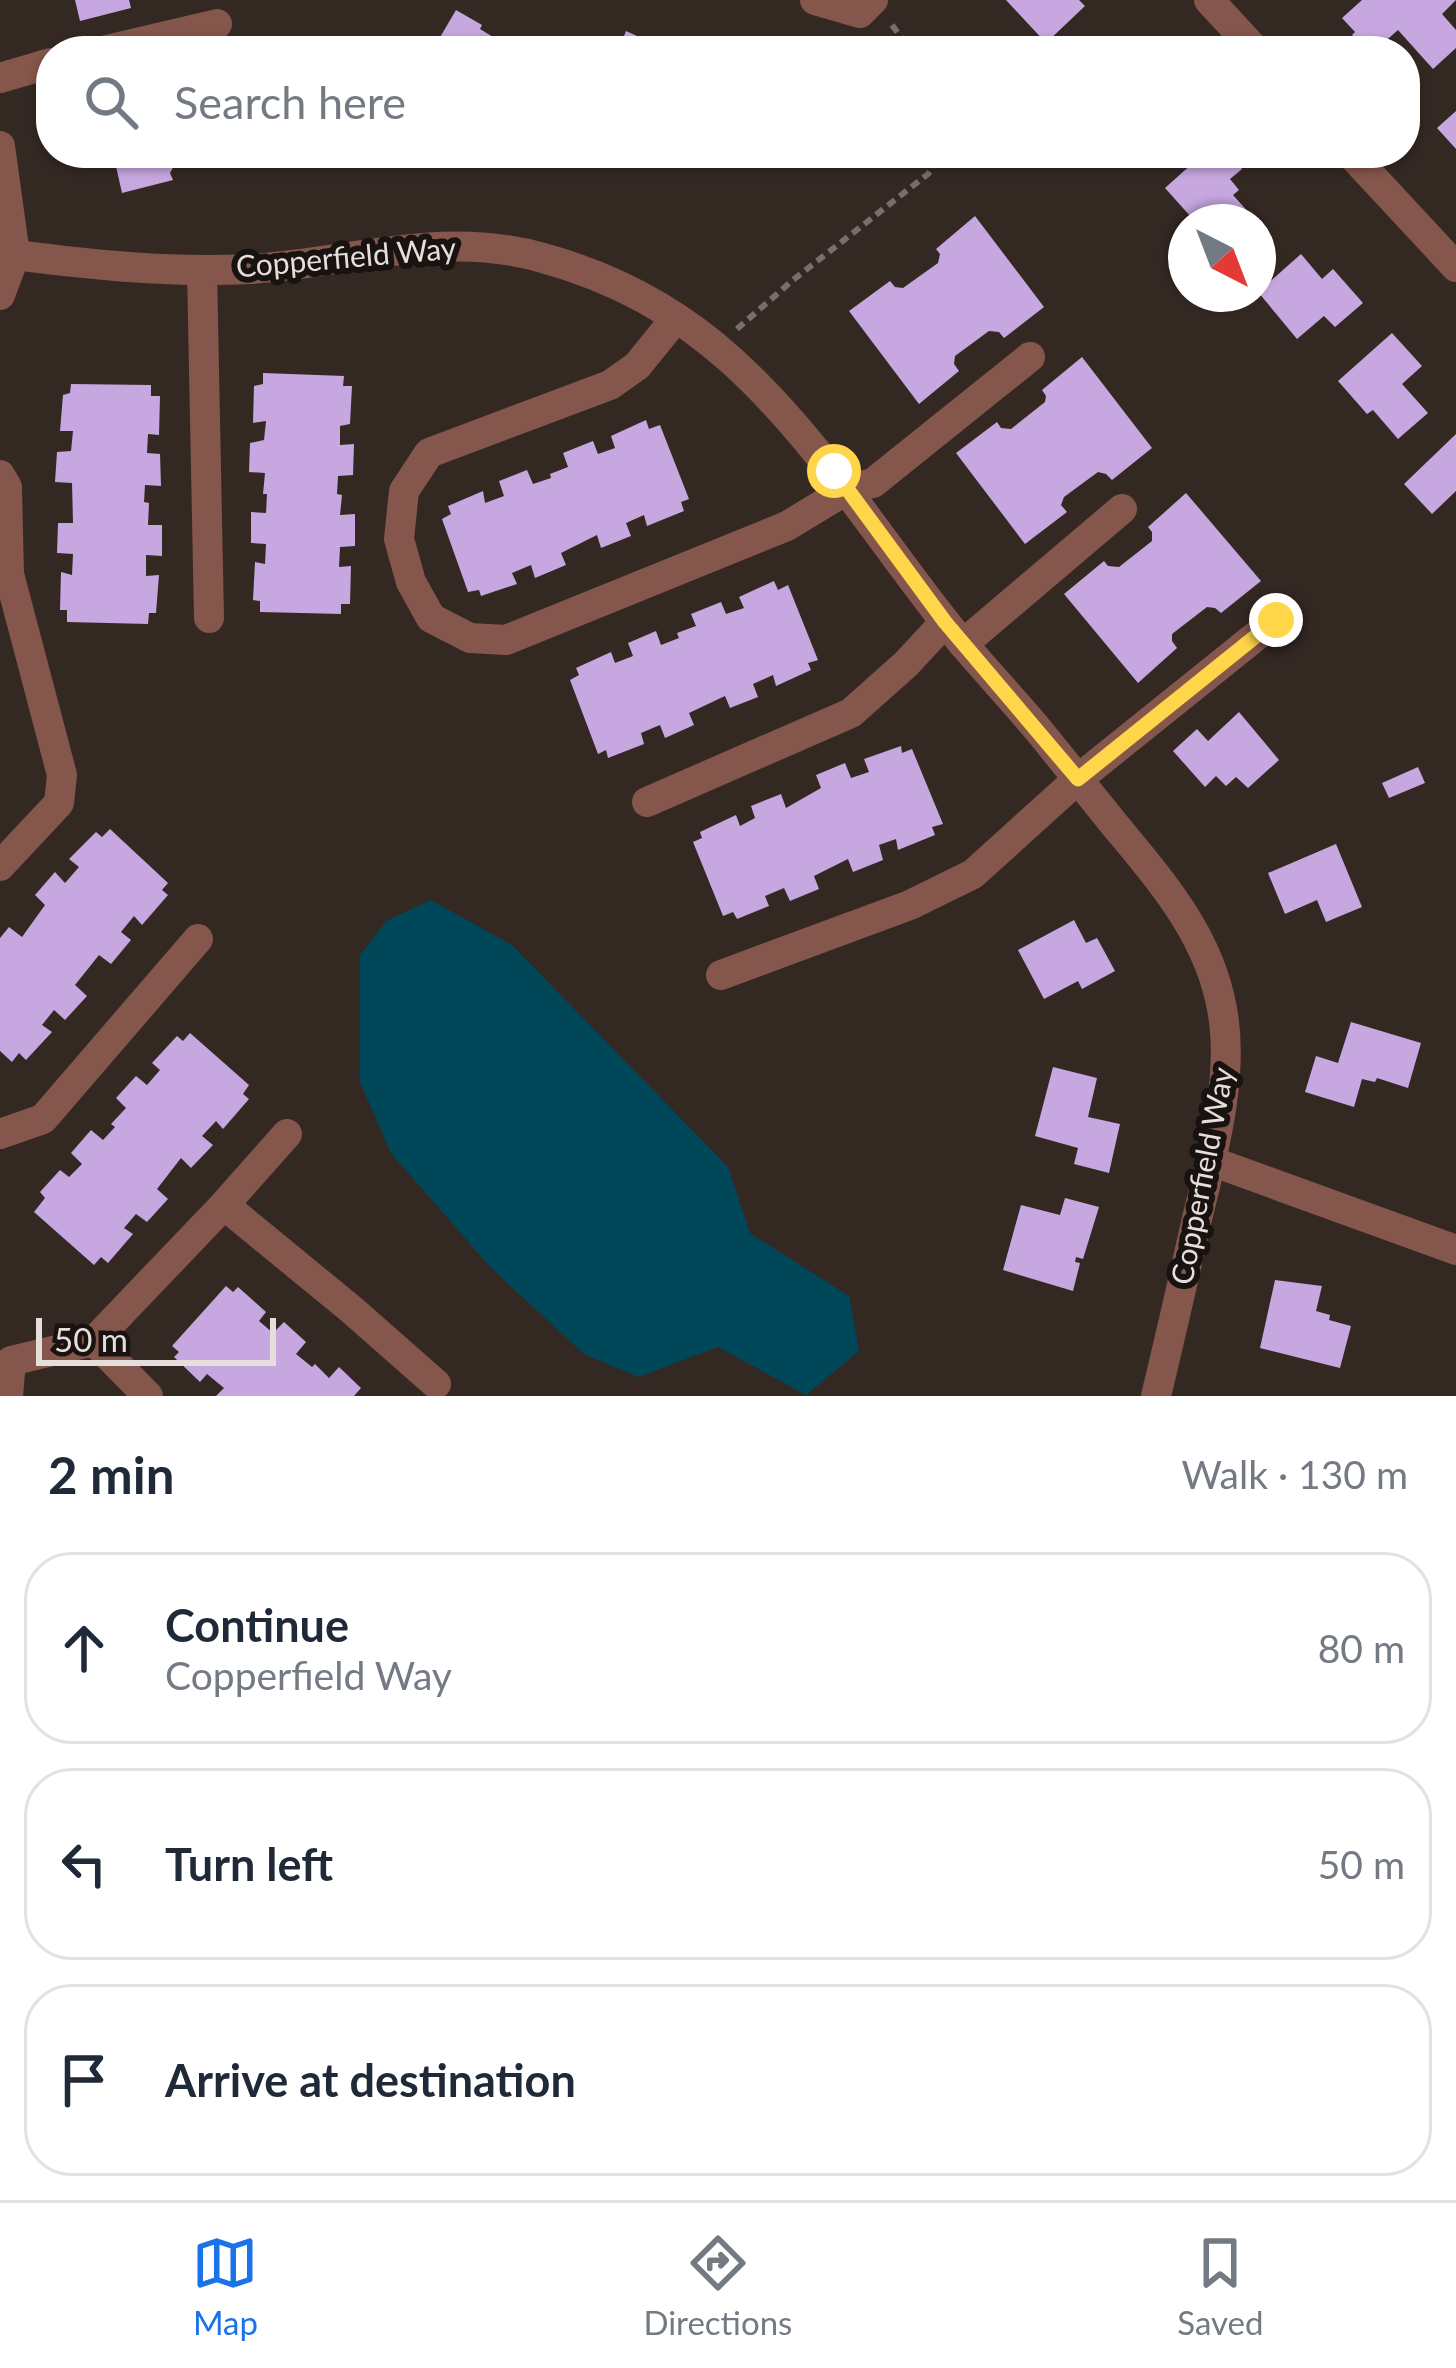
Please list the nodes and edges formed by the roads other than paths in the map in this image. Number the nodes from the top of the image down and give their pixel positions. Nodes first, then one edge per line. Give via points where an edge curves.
1 (814, 0) edge
2 (873, 0) edge
3 (1209, 0) edge
4 (217, 24) dead end
5 (166, 36) edge
6 (1242, 36) edge
7 (36, 67) edge
8 (0, 78) edge
9 (0, 146) edge
10 (1364, 168) edge
11 (14, 255) junction
12 (1456, 267) edge
13 (202, 270) junction
14 (0, 296) edge
15 (676, 318) junction
16 (1030, 357) dead end
17 (0, 475) edge
18 (848, 489) junction
19 (1122, 509) dead end
20 (208, 618) dead end
21 (1276, 620) dead end
22 (954, 633) junction
23 (1078, 779) junction
24 (647, 802) dead end
25 (0, 866) edge
26 (198, 939) dead end
27 (721, 976) dead end
28 (0, 1134) edge
29 (287, 1134) dead end
30 (1210, 1161) junction
31 (224, 1205) junction
32 (1456, 1250) edge
33 (94, 1341) junction
34 (6, 1350) edge
35 (436, 1384) dead end
36 (8, 1396) edge
37 (148, 1396) edge
38 (1156, 1396) edge

1 - 2 street via 860,13
3 - 6 street
4 - 5 street
7 - 8 street
9 - 11 street
10 - 12 street
11 - 13 street, Copperfield Way
11 - 14 street
13 - 15 street, Copperfield Way via 433,245 506,250 612,282
13 - 20 street
15 - 18 street, Copperfield Way via 760,389
15 - 18 street via 610,385 430,453 404,491 399,539 431,618 470,638 506,640 787,526
16 - 18 street via 873,483
17 - 25 street via 9,574 62,775 59,803
18 - 22 street, Copperfield Way
19 - 22 street
21 - 23 street
22 - 23 street, Copperfield Way
22 - 24 street via 851,713
23 - 27 street via 973,874
23 - 30 street, Copperfield Way via 1181,908 1214,974 1227,1046
26 - 28 street via 43,1119
29 - 31 street
30 - 32 street
30 - 38 street, Copperfield Way
31 - 33 street
31 - 35 street
33 - 34 street
33 - 37 street
34 - 36 street

